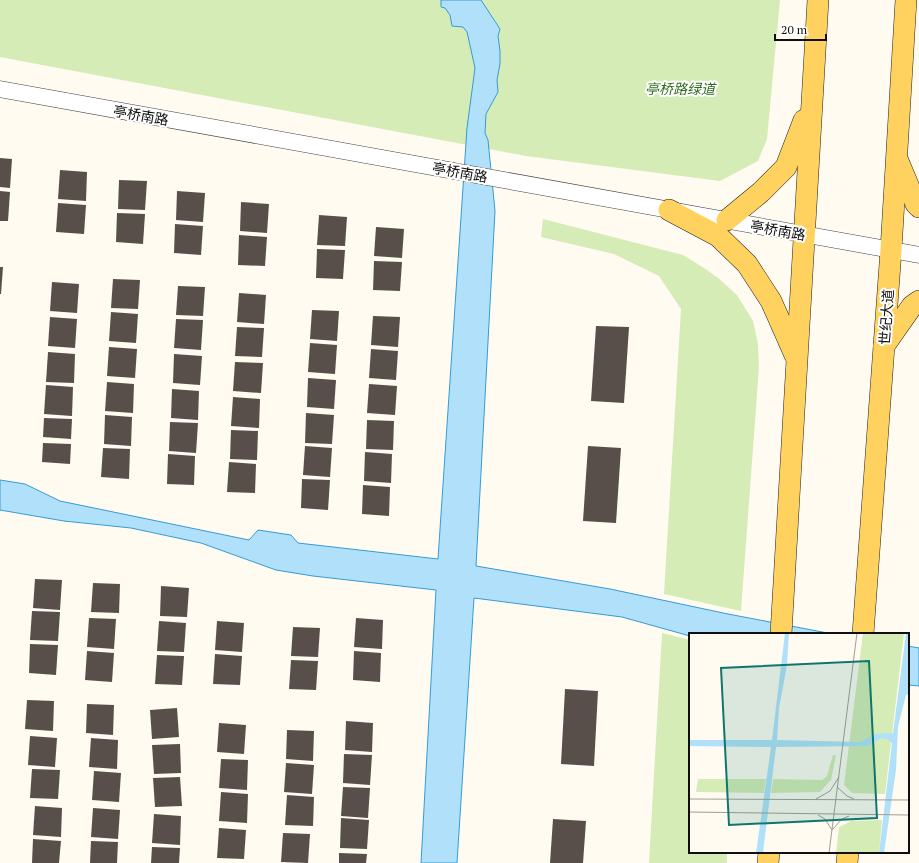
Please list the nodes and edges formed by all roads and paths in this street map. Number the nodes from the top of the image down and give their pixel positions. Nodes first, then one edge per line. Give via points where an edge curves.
1 (818, 0) edge
2 (906, 0) edge
3 (0, 89) edge
4 (812, 101) junction
5 (896, 157) junction
6 (919, 208) edge
7 (669, 210) junction
8 (727, 220) junction
9 (804, 234) junction
10 (891, 250) junction
11 (919, 255) edge
12 (919, 301) edge
13 (884, 346) junction
14 (797, 359) junction
15 (864, 625) edge
16 (781, 633) edge
17 (848, 853) edge
18 (847, 863) edge

1 - 4 main road
2 - 5 main road, 世纪大道
3 - 7 street, 亭桥南路
4 - 8 main road via 786,167 762,192
4 - 9 main road
5 - 6 main road
5 - 10 main road, 世纪大道
7 - 8 street, 亭桥南路
7 - 14 main road via 718,236 747,264 772,301
8 - 9 street, 亭桥南路
9 - 10 street, 亭桥南路
9 - 14 main road
10 - 11 street, 亭桥南路
10 - 13 main road, 世纪大道
12 - 13 main road via 912,306
13 - 15 main road, 世纪大道
14 - 16 main road
17 - 18 main road

